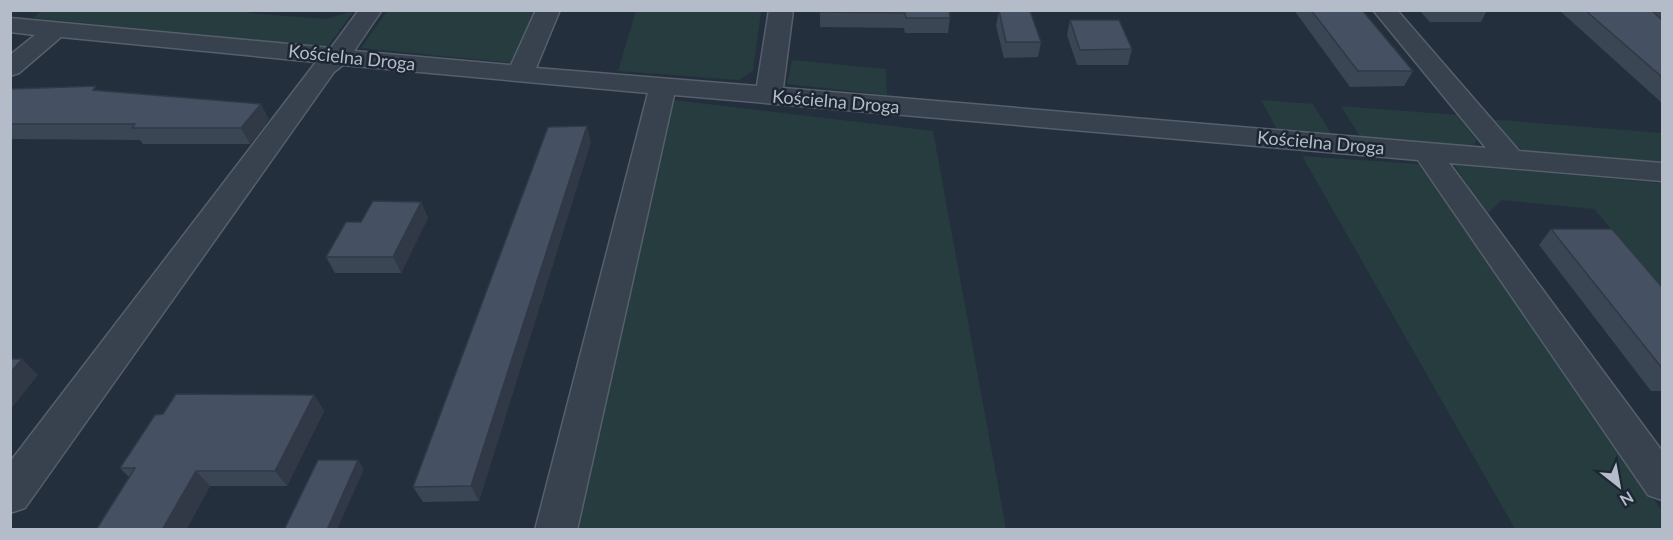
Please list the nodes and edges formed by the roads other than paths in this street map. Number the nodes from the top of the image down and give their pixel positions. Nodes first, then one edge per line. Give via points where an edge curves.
1 (26, 10) edge
2 (371, 10) edge
3 (548, 10) edge
4 (781, 10) edge
5 (1384, 10) edge
6 (1659, 10) edge
7 (1662, 13) edge
8 (10, 24) edge
9 (56, 29) junction
10 (338, 56) junction
11 (10, 68) edge
12 (519, 74) junction
13 (663, 85) junction
14 (769, 95) junction
15 (1426, 151) junction
16 (1510, 158) junction
17 (1662, 172) edge
18 (1662, 482) edge
19 (10, 495) edge
20 (556, 530) edge

1 - 8 street
2 - 10 street
3 - 12 street
4 - 14 street
5 - 16 street
6 - 7 street
8 - 9 street, Kościelna Droga
9 - 10 street, Kościelna Droga
9 - 11 street
10 - 12 street, Kościelna Droga
10 - 19 street via 318,76
12 - 13 street, Kościelna Droga
13 - 14 street, Kościelna Droga
13 - 20 street
14 - 15 street, Kościelna Droga
15 - 16 street, Kościelna Droga
15 - 18 street
16 - 17 street, Kościelna Droga

